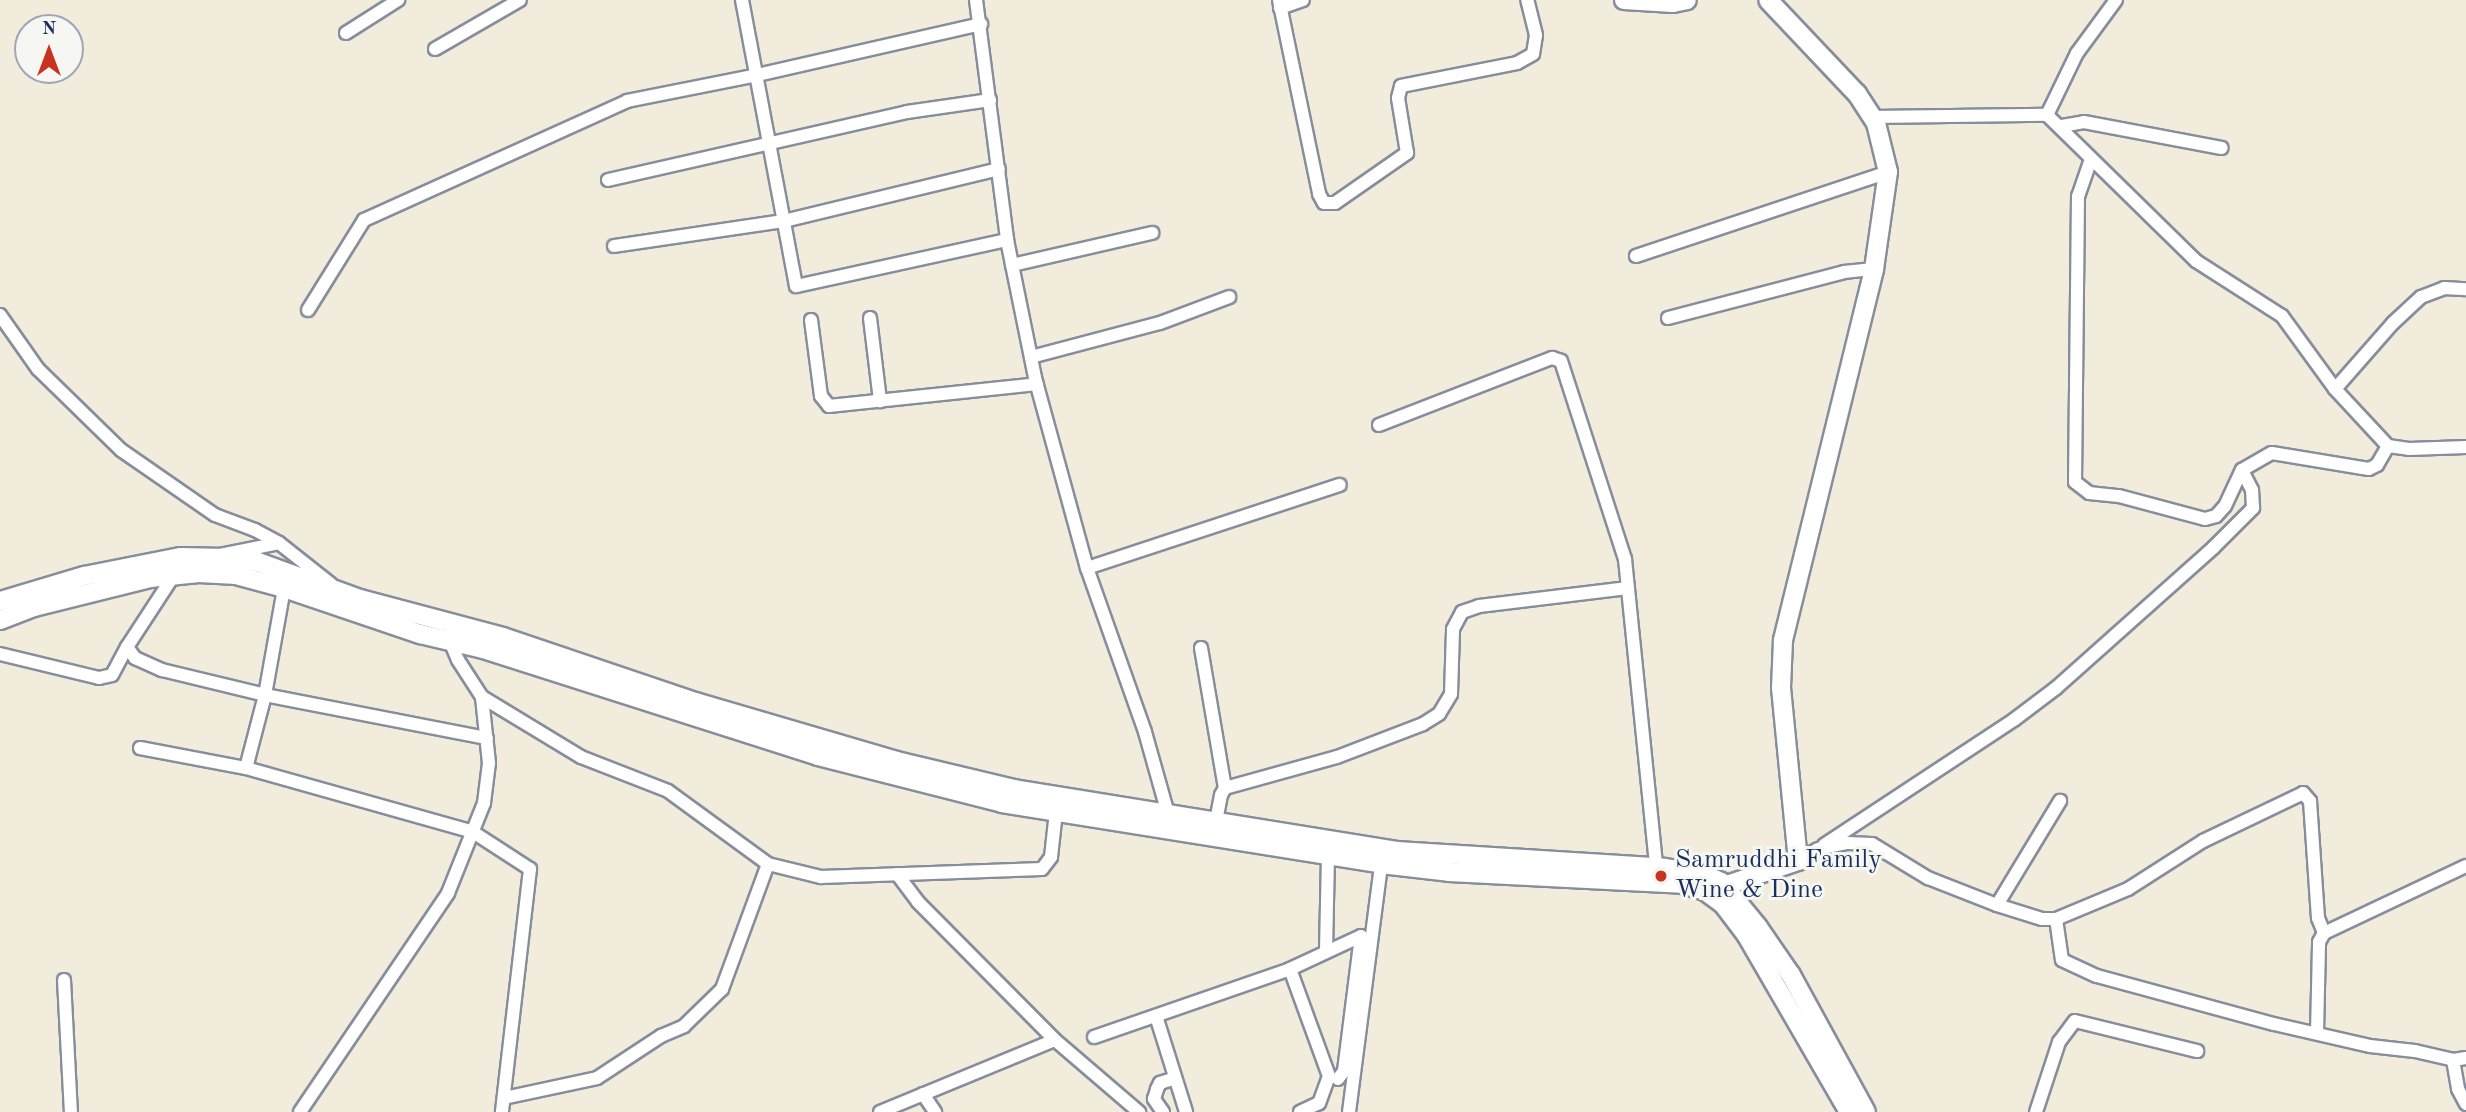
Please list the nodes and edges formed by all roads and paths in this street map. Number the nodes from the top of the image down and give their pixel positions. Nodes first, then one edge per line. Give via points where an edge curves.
1 (398, 0) edge
2 (520, 0) edge
3 (742, 0) edge
4 (976, 0) edge
5 (1303, 0) edge
6 (1527, 0) edge
7 (1624, 0) edge
8 (1687, 0) edge
9 (1768, 0) edge
10 (2116, 0) edge
11 (1280, 4) edge
12 (981, 24) junction
13 (346, 33) dead end
14 (435, 49) dead end
15 (757, 75) junction
16 (990, 100) junction
17 (2047, 115) junction
18 (1872, 117) junction
19 (2062, 126) junction
20 (770, 143) junction
21 (2222, 148) dead end
22 (2091, 159) junction
23 (999, 169) junction
24 (1888, 172) junction
25 (608, 180) dead end
26 (784, 221) junction
27 (1152, 233) dead end
28 (1007, 240) junction
29 (614, 246) dead end
30 (1636, 256) dead end
31 (1012, 265) junction
32 (1874, 269) junction
33 (2466, 289) edge
34 (1229, 297) dead end
35 (309, 310) dead end
36 (0, 315) edge
37 (870, 318) dead end
38 (1668, 318) dead end
39 (811, 320) dead end
40 (1031, 357) junction
41 (1037, 384) junction
42 (2335, 389) junction
43 (880, 401) junction
44 (1379, 425) dead end
45 (2388, 446) junction
46 (2466, 447) edge
47 (2242, 470) junction
48 (1340, 485) dead end
49 (279, 543) junction
50 (217, 558) junction
51 (1087, 568) junction
52 (174, 576) junction
53 (284, 588) junction
54 (1628, 588) junction
55 (340, 591) junction
56 (0, 601) edge
57 (390, 616) junction
58 (0, 620) edge
59 (451, 632) junction
60 (127, 647) junction
61 (1201, 648) dead end
62 (0, 654) edge
63 (265, 695) junction
64 (482, 697) junction
65 (487, 738) junction
66 (140, 748) dead end
67 (246, 768) junction
68 (1225, 788) junction
69 (2060, 801) dead end
70 (1091, 809) junction
71 (1056, 812) junction
72 (1168, 814) junction
73 (1216, 821) junction
74 (472, 832) junction
75 (1277, 839) junction
76 (1818, 849) junction
77 (1328, 856) junction
78 (1798, 861) junction
79 (768, 864) junction
80 (1381, 864) junction
81 (2466, 866) edge
82 (897, 874) junction
83 (1657, 875) junction
84 (1719, 892) junction
85 (1997, 905) junction
86 (2056, 919) junction
87 (2324, 933) junction
88 (1326, 951) junction
89 (1290, 969) junction
90 (64, 980) dead end
91 (1156, 1016) junction
92 (2317, 1033) junction
93 (1094, 1037) dead end
94 (1055, 1040) junction
95 (2197, 1051) dead end
96 (2459, 1059) edge
97 (1175, 1078) junction
98 (1338, 1079) dead end
99 (923, 1094) junction
100 (2466, 1104) edge
101 (503, 1105) edge
102 (71, 1112) edge
103 (300, 1112) edge
104 (880, 1112) edge
105 (935, 1112) edge
106 (1139, 1112) edge
107 (1163, 1112) edge
108 (1186, 1112) edge
109 (1300, 1112) edge
110 (1349, 1112) edge
111 (1849, 1112) edge
112 (1866, 1112) edge
113 (2036, 1112) edge

1 - 13 street
2 - 14 street
3 - 15 street
4 - 12 street
5 - 11 street
6 - 11 street via 1536,35 1533,54 1517,63 1401,86 1398,98 1407,153 1335,203 1324,203 1319,194
7 - 8 main road
9 - 18 main road via 1857,94
10 - 17 street via 2077,52
12 - 15 street
12 - 16 street
15 - 20 street
15 - 35 street via 627,101 364,220
16 - 20 street via 906,112
16 - 23 street
17 - 18 street
17 - 19 street
18 - 24 main road
19 - 21 street via 2084,122
19 - 22 street
20 - 25 street
20 - 26 street
22 - 42 street via 2196,261 2282,316
22 - 47 street via 2078,196 2075,482 2089,493 2119,496 2205,519 2225,506
23 - 26 street
23 - 28 street
24 - 30 street
24 - 32 main road
26 - 28 street via 796,286
26 - 29 street
27 - 31 street
28 - 31 street
31 - 40 street
32 - 38 street via 1844,272
32 - 78 main road via 1783,640 1781,688
33 - 42 street via 2444,288 2421,297
34 - 40 street via 1160,323
36 - 49 street via 38,369 121,450 215,515
37 - 43 street
39 - 43 street via 825,404
40 - 41 street
41 - 43 street
41 - 51 street
42 - 45 street
44 - 54 street via 1552,358 1561,361 1625,559
45 - 46 street
45 - 47 street via 2377,465 2369,469 2277,453
47 - 76 street via 2252,490 2253,508 2213,548 2056,688
48 - 51 street
49 - 50 street via 225,552
49 - 55 street
50 - 55 main road via 258,562
50 - 56 main road via 143,564
51 - 72 street via 1145,732
52 - 53 main road via 236,575
52 - 58 main road via 80,594
52 - 60 street
53 - 57 main road
53 - 63 street
54 - 68 street via 1479,606 1462,612 1452,629 1451,694 1439,714 1337,757
54 - 83 street
55 - 57 main road
57 - 59 main road
59 - 64 street via 458,660
59 - 70 main road via 503,637 695,702 897,761
59 - 71 main road via 818,756 1002,803
60 - 62 street via 113,675 99,678
60 - 63 street via 135,658 162,670
61 - 68 street
63 - 65 street
63 - 67 street
64 - 65 street
64 - 79 street via 581,757 668,792
65 - 74 street via 484,803
66 - 67 street
67 - 74 street
68 - 73 street
69 - 85 street
70 - 71 main road
70 - 72 main road
70 - 75 main road
71 - 82 street via 1051,857 1042,869
72 - 73 main road
73 - 75 main road
74 - 101 street via 530,869
74 - 103 street via 447,892
75 - 77 main road
75 - 83 main road
76 - 78 street
76 - 85 street via 1872,844 1928,878
77 - 80 main road
77 - 88 street
78 - 84 main road
79 - 82 street via 821,877
79 - 101 street via 722,989 684,1026 597,1078
80 - 83 main road via 1449,872
80 - 110 street
81 - 87 street
82 - 94 street via 918,902
83 - 84 main road via 1701,873
84 - 111 main road
84 - 112 main road via 1759,927 1791,975
85 - 86 street
86 - 87 street via 2128,889 2203,841 2303,793 2310,801 2318,918
86 - 92 street via 2062,960 2074,966 2154,993
87 - 92 street via 2319,942
88 - 89 street
88 - 98 street via 1361,936 1344,1071
89 - 91 street
89 - 109 street via 1329,1076 1319,1103
90 - 102 street
91 - 93 street
91 - 97 street
92 - 96 street
94 - 99 street
94 - 106 street
95 - 113 street via 2075,1021 2059,1042
96 - 100 street via 2458,1089
97 - 107 street via 1160,1083 1157,1089 1154,1099
97 - 108 street
99 - 104 street
99 - 105 street

